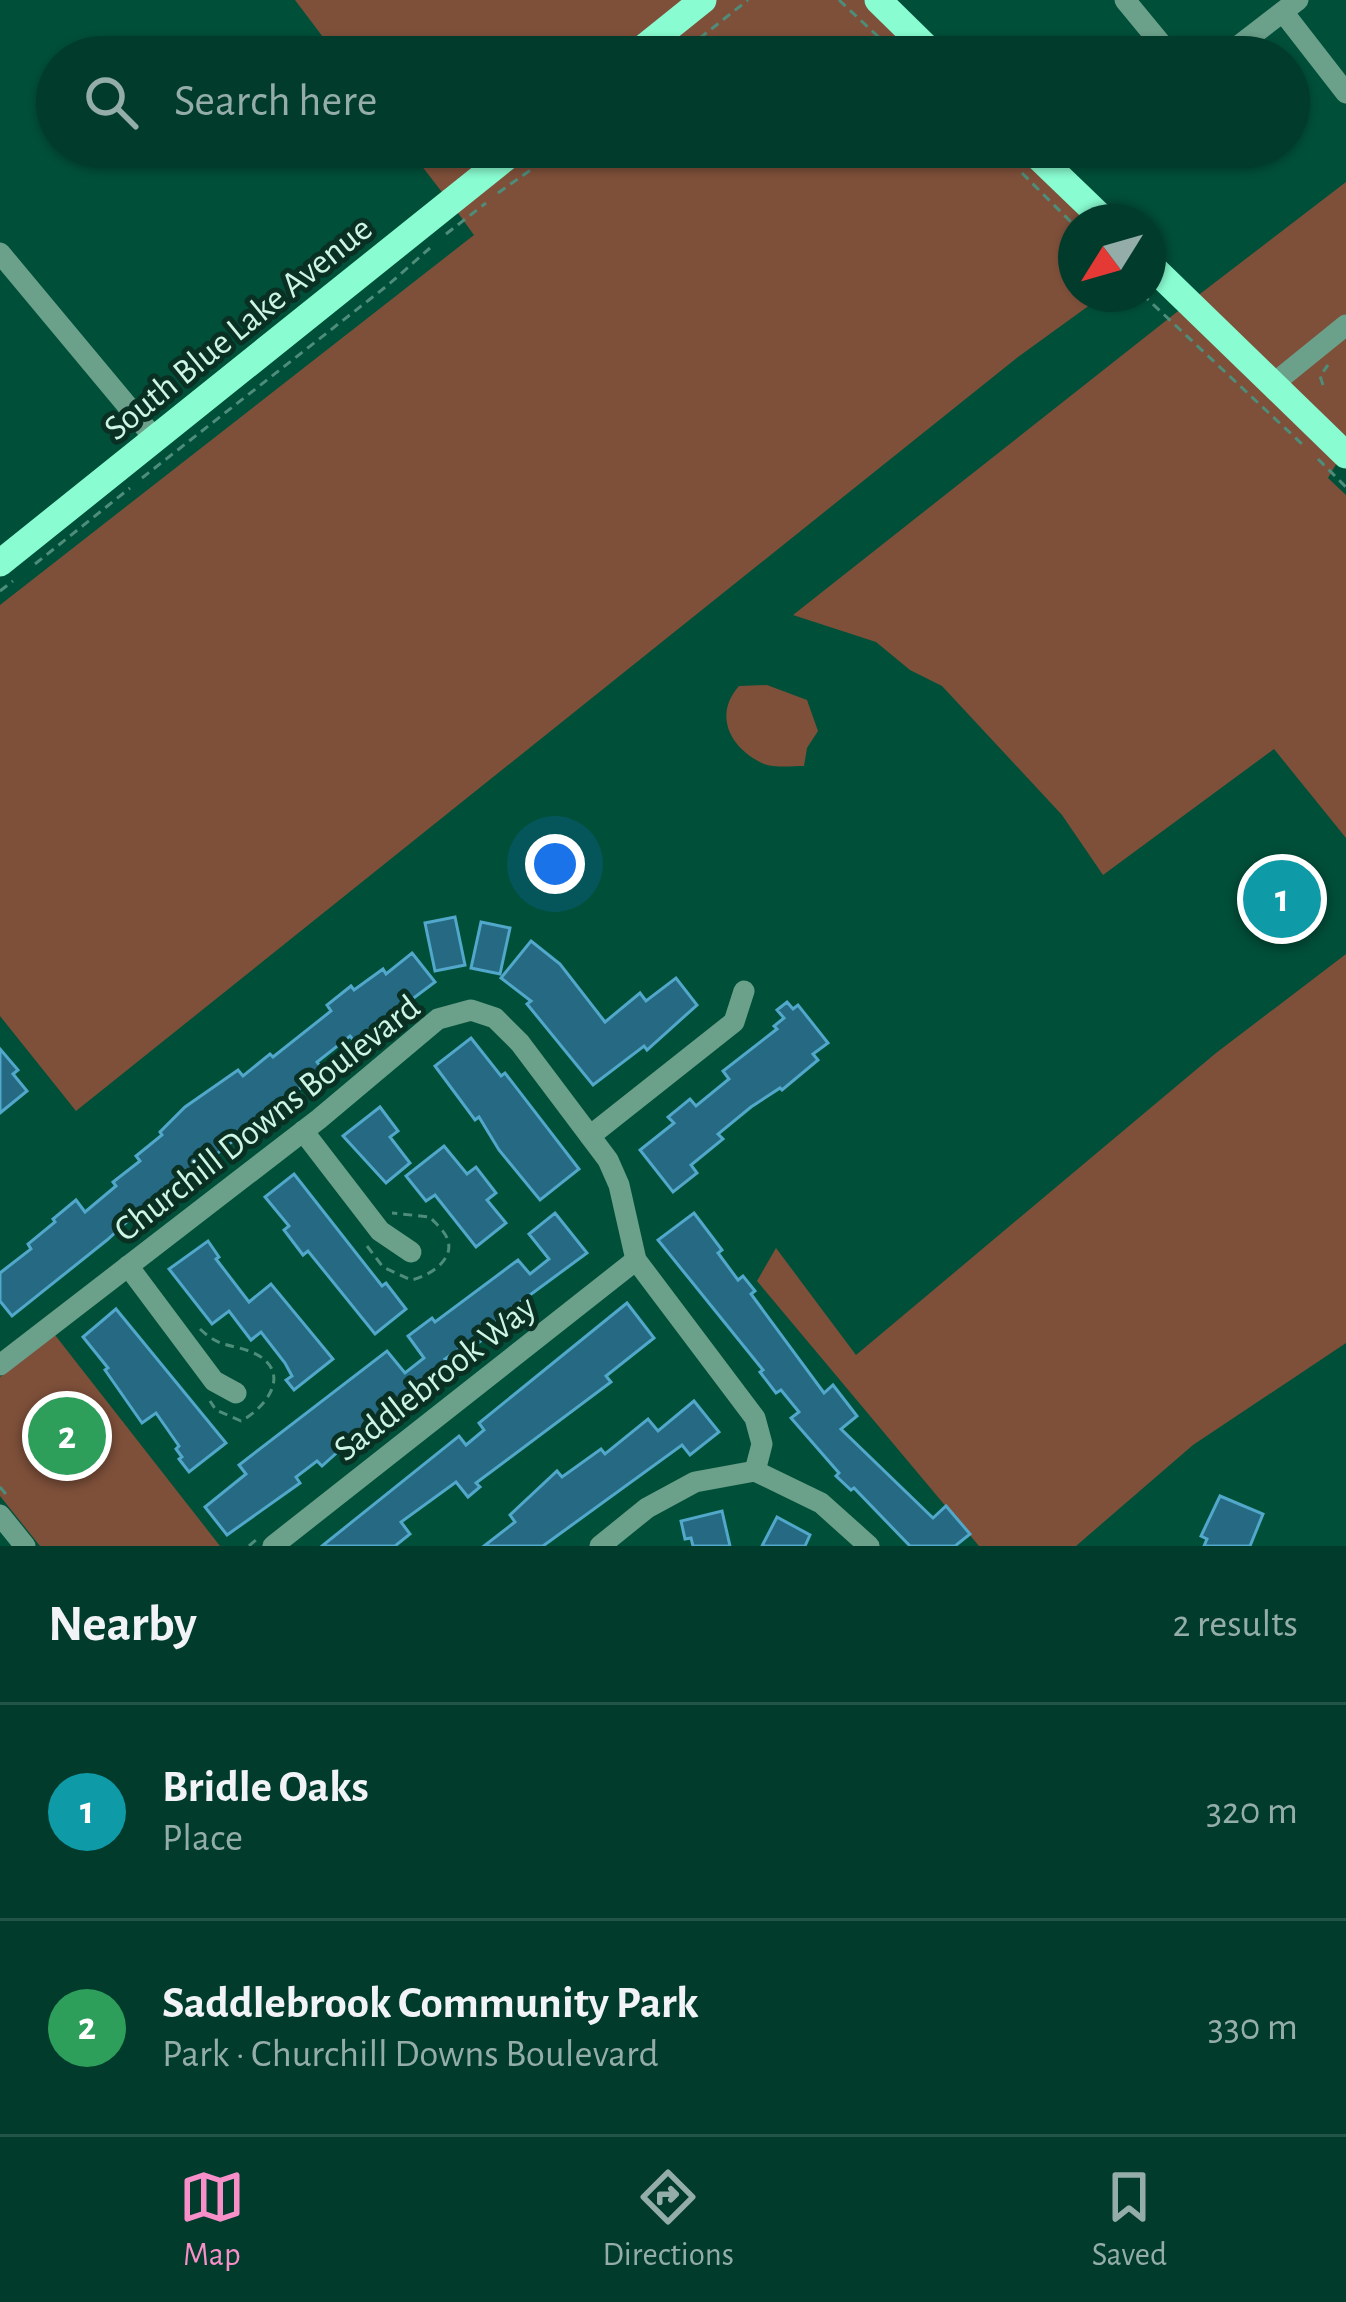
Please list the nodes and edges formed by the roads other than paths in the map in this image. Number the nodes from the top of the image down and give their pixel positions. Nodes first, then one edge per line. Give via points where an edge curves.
1 (703, 0) edge
2 (878, 0) edge
3 (1125, 0) edge
4 (1290, 6) edge
5 (658, 36) edge
6 (915, 36) edge
7 (1155, 36) edge
8 (1251, 36) edge
9 (1309, 36) edge
10 (1310, 37) edge
11 (1346, 93) edge
12 (493, 168) edge
13 (1050, 168) edge
14 (1087, 204) edge
15 (0, 253) edge
16 (1166, 280) edge
17 (1346, 325) edge
18 (1273, 384) junction
19 (155, 439) junction
20 (1346, 455) edge
21 (0, 563) edge
22 (744, 991) dead end
23 (303, 1131) junction
24 (590, 1136) junction
25 (411, 1252) dead end
26 (636, 1260) junction
27 (128, 1266) junction
28 (0, 1365) edge
29 (236, 1393) dead end
30 (755, 1471) junction
31 (0, 1516) edge
32 (271, 1538) edge
33 (25, 1546) edge
34 (600, 1546) edge
35 (868, 1546) edge

1 - 5 main road
2 - 6 main road
3 - 7 street
4 - 8 street
4 - 9 street
10 - 11 street
12 - 19 main road, South Blue Lake Avenue
13 - 14 main road
15 - 19 street
16 - 18 main road
17 - 18 street
18 - 20 main road
19 - 21 main road, South Blue Lake Avenue
22 - 24 street via 734,1022
23 - 24 street, Churchill Downs Boulevard via 438,1019 471,1010 495,1018 520,1043
23 - 25 street via 380,1231
23 - 27 street, Churchill Downs Boulevard
24 - 26 street, Churchill Downs Boulevard via 619,1185
26 - 30 street, Churchill Downs Boulevard via 755,1418 762,1444
26 - 32 street, Saddlebrook Way
27 - 28 street, Churchill Downs Boulevard
27 - 29 street via 214,1381
30 - 34 street via 695,1482
30 - 35 street via 821,1503
31 - 33 street

